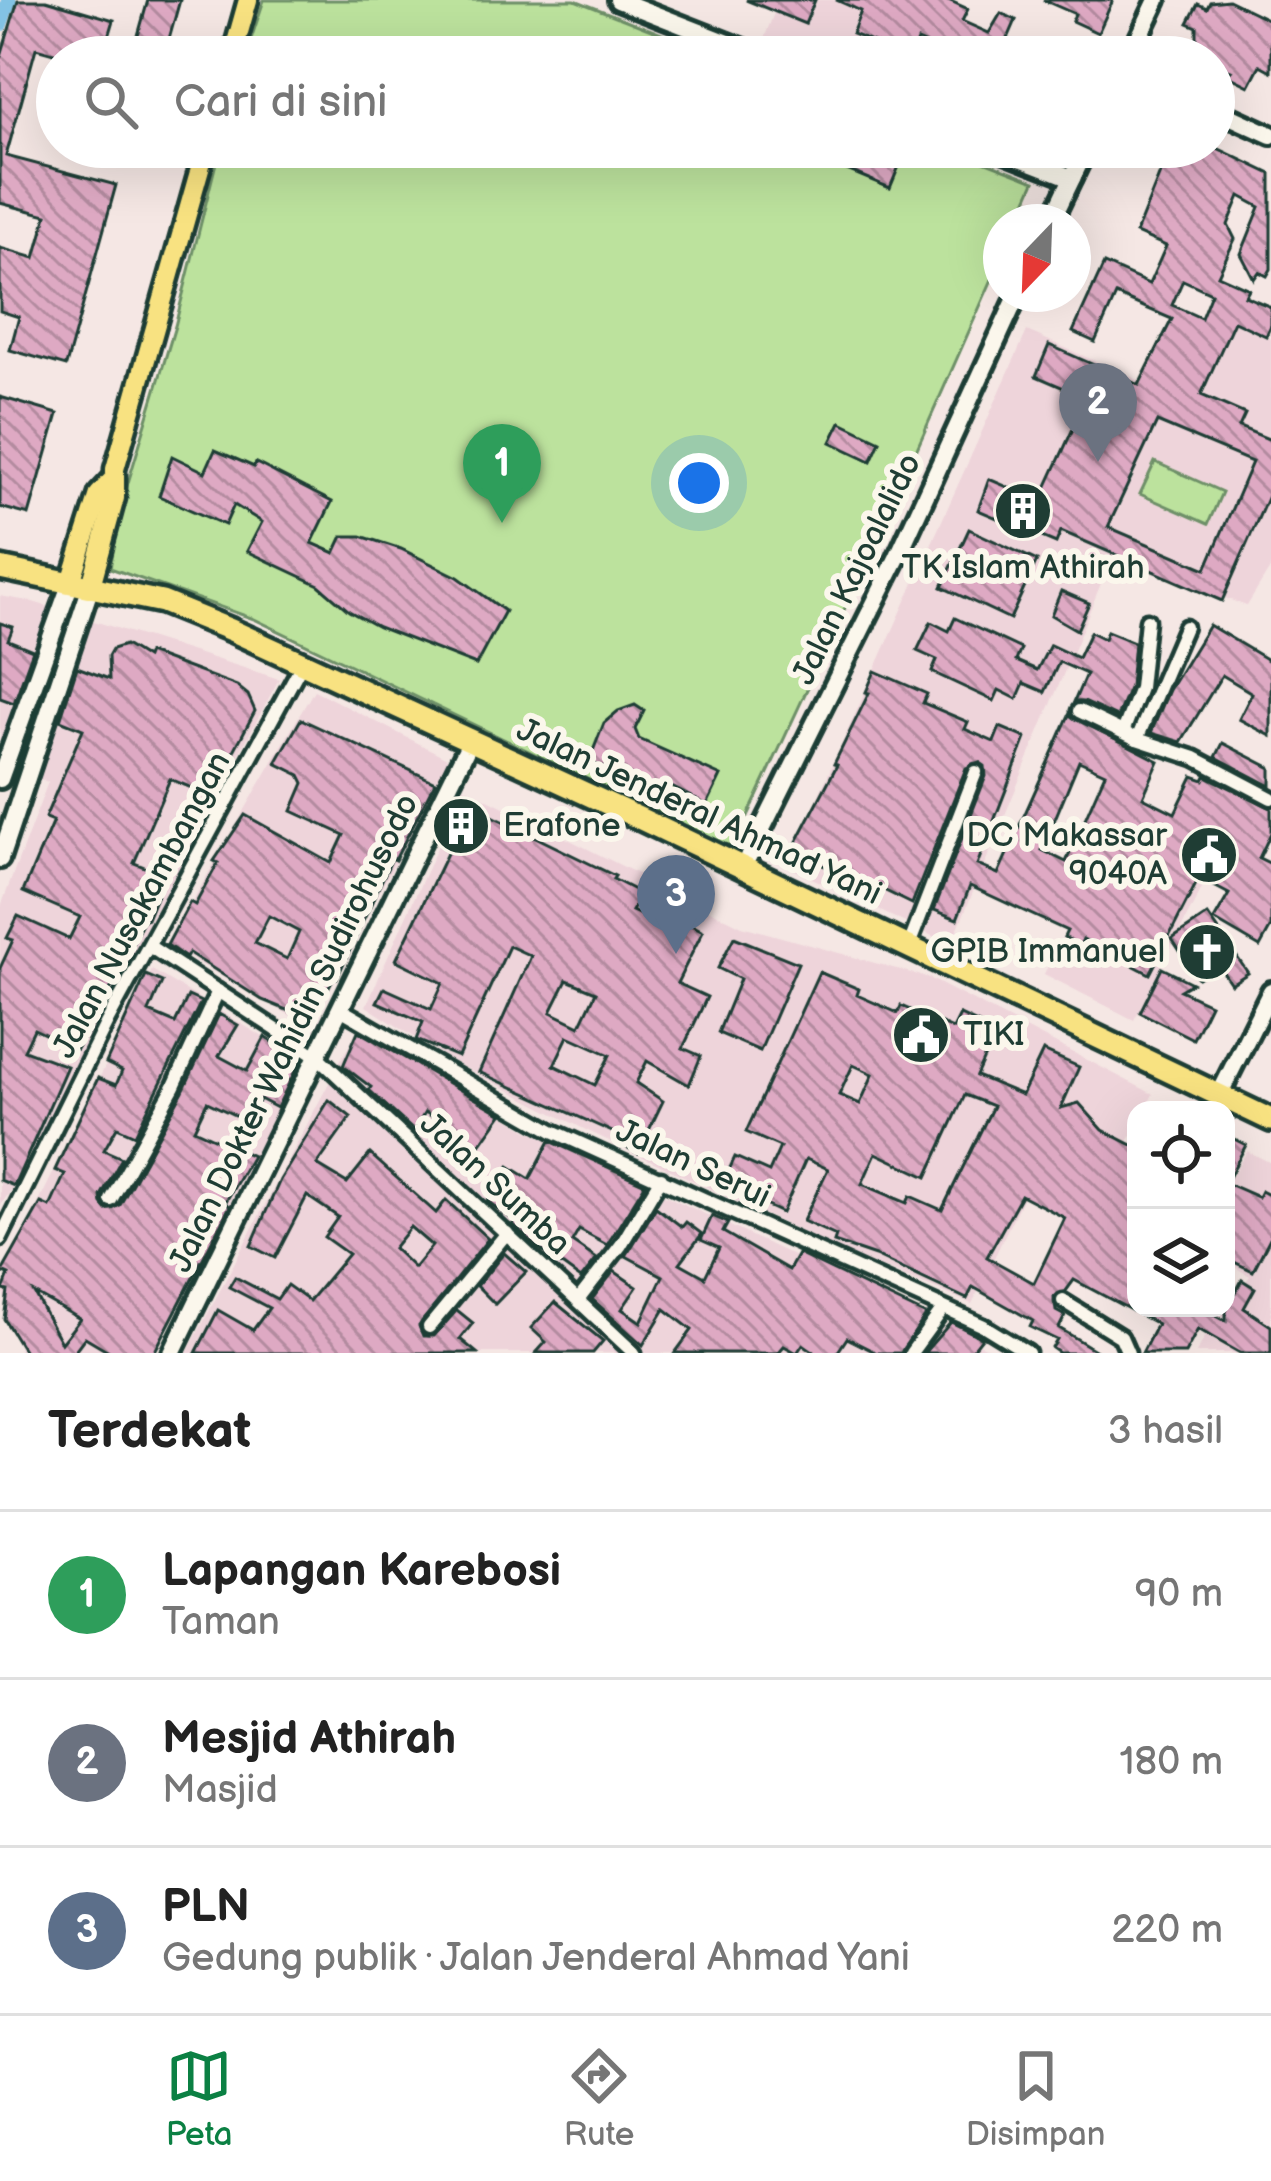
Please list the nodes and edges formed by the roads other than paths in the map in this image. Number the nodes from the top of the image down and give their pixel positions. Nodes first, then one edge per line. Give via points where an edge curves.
1 (248, 0) edge
2 (618, 0) edge
3 (1157, 0) edge
4 (238, 36) edge
5 (710, 36) edge
6 (1140, 36) edge
7 (1235, 119) edge
8 (1271, 135) edge
9 (200, 168) edge
10 (1046, 168) edge
11 (1077, 168) edge
12 (1072, 178) junction
13 (1060, 204) edge
14 (1010, 312) edge
15 (0, 568) edge
16 (81, 584) junction
17 (1147, 620) dead end
18 (1185, 627) dead end
19 (303, 662) junction
20 (1079, 711) dead end
21 (1123, 732) junction
22 (1137, 739) junction
23 (471, 740) junction
24 (976, 772) dead end
25 (0, 779) edge
26 (1271, 798) edge
27 (0, 860) edge
28 (743, 868) junction
29 (149, 946) junction
30 (908, 948) junction
31 (218, 991) junction
32 (1271, 991) edge
33 (342, 1010) junction
34 (318, 1058) junction
35 (1219, 1095) junction
36 (1271, 1120) edge
37 (661, 1178) junction
38 (111, 1200) dead end
39 (507, 1233) junction
40 (0, 1240) edge
41 (579, 1298) junction
42 (1063, 1301) dead end
43 (943, 1309) junction
44 (429, 1328) dead end
45 (619, 1336) junction
46 (172, 1353) edge
47 (608, 1353) edge
48 (634, 1353) edge
49 (911, 1353) edge
50 (1028, 1353) edge
51 (1128, 1353) edge

1 - 4 main road
2 - 5 street
3 - 6 street
7 - 8 street
9 - 16 main road via 112,480 99,494
10 - 12 street
11 - 12 street
12 - 13 street
14 - 28 street, Jalan Kajoalalido
15 - 16 highway, Jalan Jenderal Ahmad Yani
16 - 19 highway, Jalan Jenderal Ahmad Yani via 162,602
16 - 25 street
16 - 27 street
17 - 21 street via 1140,688
18 - 22 street
19 - 23 highway, Jalan Jenderal Ahmad Yani
19 - 29 street, Jalan Nusakambangan
20 - 21 street
21 - 22 street
22 - 26 street
23 - 28 highway, Jalan Jenderal Ahmad Yani
23 - 33 street, Jalan Dokter Wahidin Sudirohusodo
24 - 30 street
28 - 30 highway, Jalan Jenderal Ahmad Yani
29 - 31 street, Jalan Sumba
29 - 40 street, Jalan Nusakambangan
30 - 35 highway, Jalan Jenderal Ahmad Yani
31 - 34 street, Jalan Sumba
31 - 38 street
32 - 35 street
33 - 34 street, Jalan Dokter Wahidin Sudirohusodo
33 - 37 street, Jalan Serui via 554,1131
34 - 39 street, Jalan Sumba
34 - 46 street, Jalan Dokter Wahidin Sudirohusodo
35 - 36 highway, Jalan Jenderal Ahmad Yani
37 - 41 street
37 - 43 street, Jalan Serui
39 - 41 street, Jalan Sumba
39 - 44 street
41 - 45 street, Jalan Sumba
42 - 51 street via 1121,1337
43 - 49 street
43 - 50 street, Jalan Serui
45 - 47 street
45 - 48 street, Jalan Sumba

